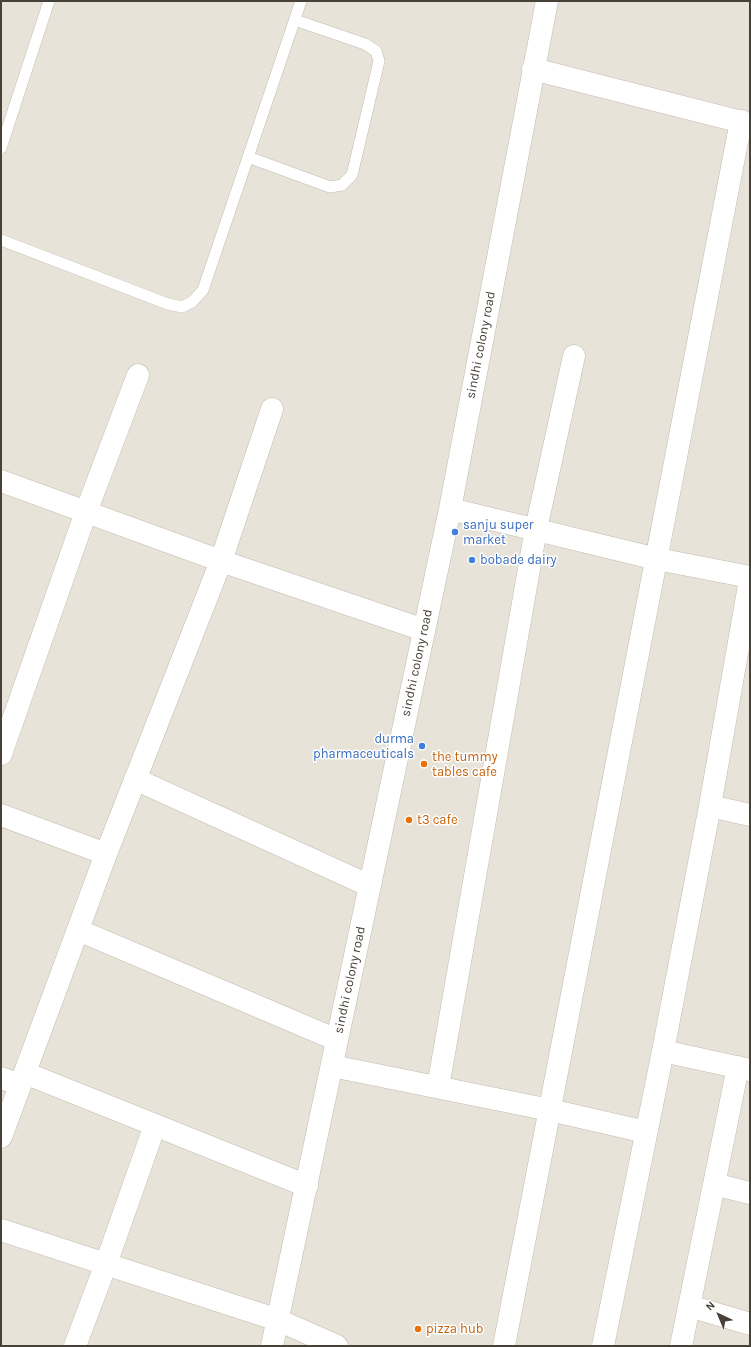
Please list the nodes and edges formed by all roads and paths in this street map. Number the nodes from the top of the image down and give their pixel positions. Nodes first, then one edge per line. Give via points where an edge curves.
1 (49, 1) edge
2 (301, 1) edge
3 (547, 1) edge
4 (295, 20) junction
5 (533, 69) junction
6 (745, 122) edge
7 (1, 148) edge
8 (248, 157) junction
9 (1, 240) edge
10 (574, 356) dead end
11 (138, 375) dead end
12 (272, 408) dead end
13 (1, 481) edge
14 (450, 509) junction
15 (86, 512) junction
16 (536, 530) junction
17 (657, 559) junction
18 (221, 561) junction
19 (750, 578) edge
20 (424, 630) junction
21 (1, 754) edge
22 (135, 779) junction
23 (710, 806) junction
24 (1, 815) edge
25 (750, 816) edge
26 (106, 854) junction
27 (370, 886) junction
28 (78, 930) junction
29 (337, 1040) junction
30 (663, 1051) junction
31 (332, 1066) junction
32 (744, 1068) edge
33 (15, 1079) edge
34 (438, 1087) junction
35 (550, 1110) junction
36 (154, 1125) junction
37 (646, 1132) junction
38 (1, 1137) edge
39 (714, 1184) junction
40 (307, 1186) junction
41 (750, 1194) edge
42 (1, 1230) edge
43 (106, 1264) junction
44 (689, 1306) junction
45 (278, 1320) junction
46 (750, 1324) edge
47 (75, 1346) edge
48 (272, 1346) edge
49 (337, 1346) edge
50 (504, 1346) edge
51 (603, 1346) edge
52 (681, 1346) edge

1 - 7 lane
2 - 4 lane
3 - 5 street, sindhi colony road
4 - 8 lane
4 - 8 lane via 365,44 376,51 379,61 352,175 342,185 330,187
5 - 6 street
5 - 14 street, sindhi colony road
6 - 17 street
8 - 9 lane via 203,290 192,302 182,307 168,304
10 - 16 street
11 - 15 street
12 - 18 street
13 - 15 street
14 - 16 street
14 - 20 street, sindhi colony road
15 - 18 street
15 - 21 street
16 - 17 street
16 - 34 street
17 - 19 street
17 - 35 street
18 - 20 street
18 - 22 street
19 - 23 street
20 - 27 street, sindhi colony road
22 - 26 street
22 - 27 street
23 - 25 street
23 - 30 street
24 - 26 street
26 - 28 street
27 - 29 street, sindhi colony road
28 - 29 street
28 - 33 street
29 - 31 street, sindhi colony road
30 - 32 street
30 - 37 street
31 - 34 street
31 - 40 street, sindhi colony road
32 - 39 street
33 - 36 street
33 - 38 street
34 - 35 street
35 - 37 street
35 - 50 street
36 - 40 street
36 - 43 street
37 - 51 street
39 - 41 street
39 - 44 street
40 - 45 street, sindhi colony road
42 - 43 street
43 - 45 street
43 - 47 street
44 - 46 street
44 - 52 street
45 - 48 street, sindhi colony road
45 - 49 street

